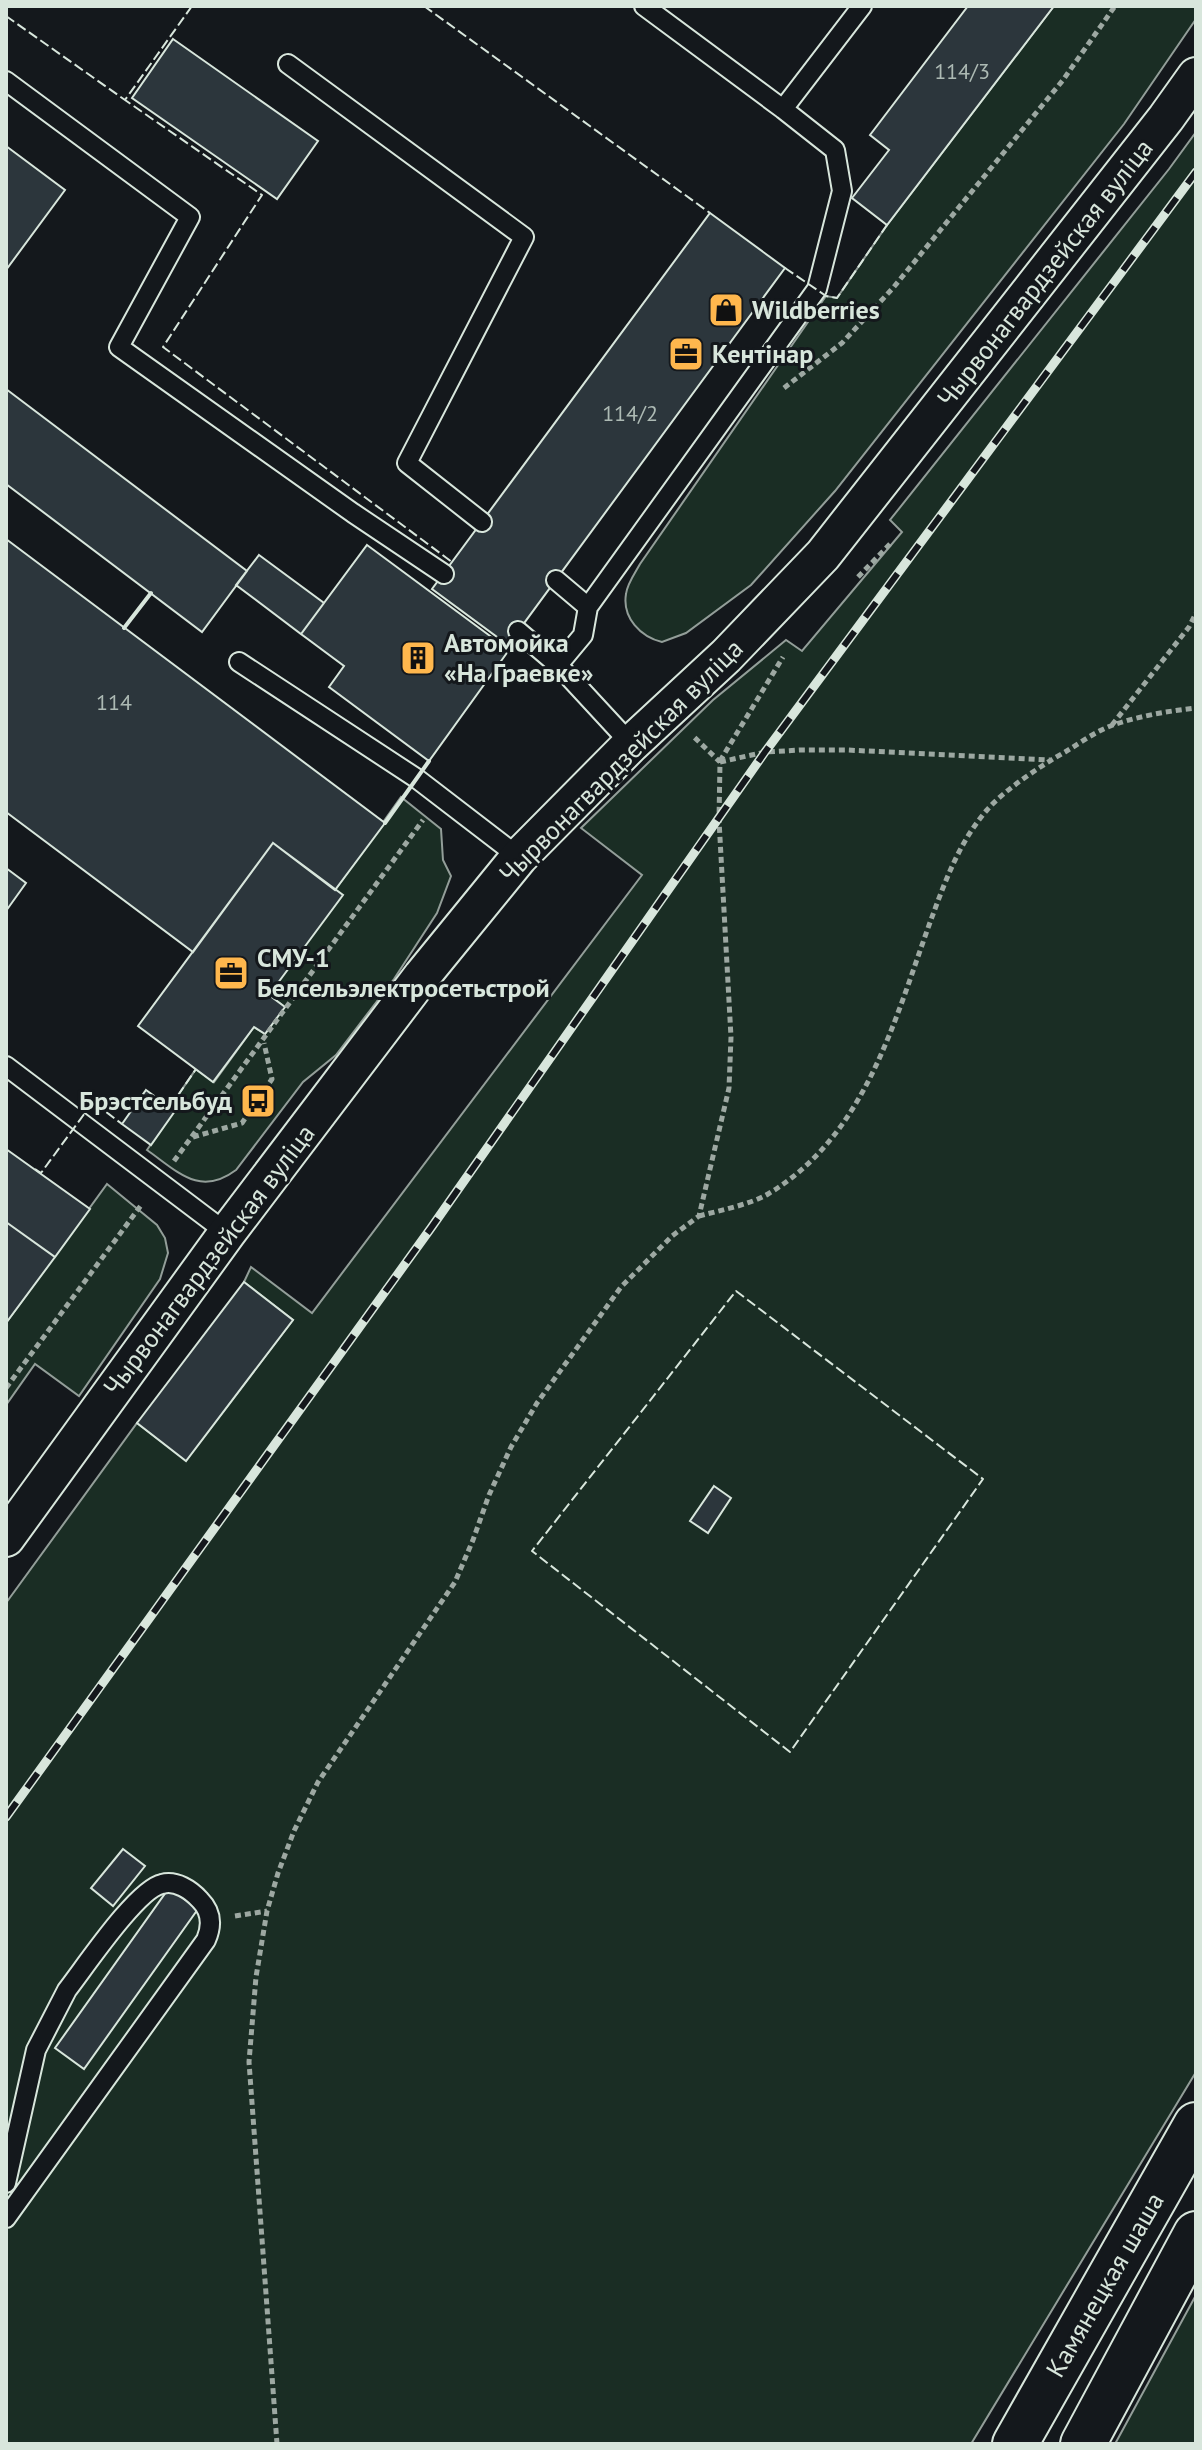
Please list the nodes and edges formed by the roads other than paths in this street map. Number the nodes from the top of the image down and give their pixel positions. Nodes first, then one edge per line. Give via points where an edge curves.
1 (644, 6) edge
2 (862, 6) edge
3 (288, 64) dead end
4 (1196, 76) edge
5 (6, 81) edge
6 (783, 109) junction
7 (482, 522) dead end
8 (444, 574) dead end
9 (556, 580) dead end
10 (588, 607) junction
11 (518, 631) dead end
12 (239, 662) dead end
13 (558, 665) junction
14 (631, 744) junction
15 (519, 857) junction
16 (6, 1066) edge
17 (227, 1233) junction
18 (6, 1538) edge
19 (1196, 2125) edge
20 (6, 2183) edge
21 (6, 2218) edge
22 (1196, 2234) edge
23 (1015, 2444) edge
24 (1083, 2444) edge

1 - 6 lane
2 - 6 lane
3 - 7 lane via 524,237 407,463
4 - 14 street, Чырвонагвардзейская вуліца via 823,555
5 - 8 lane via 190,217 119,347
6 - 10 lane via 835,150 842,191 817,289
9 - 10 lane
10 - 13 lane via 583,635
11 - 13 lane
12 - 15 lane via 416,778
13 - 14 lane
14 - 15 street, Чырвонагвардзейская вуліца
15 - 17 street, Чырвонагвардзейская вуліца
16 - 17 lane
17 - 18 street, Чырвонагвардзейская вуліца
19 - 23 main road, Камянецкая шаша
20 - 21 lane via 36,2050 67,1990 141,1896 159,1884 182,1886 208,1910 206,1940
22 - 24 main road, Камянецкая шаша

